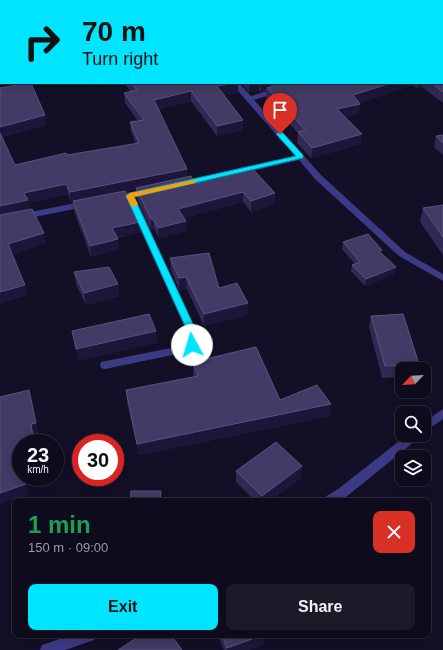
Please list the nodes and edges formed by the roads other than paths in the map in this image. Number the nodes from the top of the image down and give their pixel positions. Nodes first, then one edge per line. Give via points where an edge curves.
1 (236, 84) edge
2 (300, 84) edge
3 (249, 99) junction
4 (301, 157) junction
5 (176, 186) edge
6 (160, 189) edge
7 (130, 196) junction
8 (108, 200) edge
9 (94, 202) edge
10 (0, 221) edge
11 (443, 278) edge
12 (105, 365) dead end
13 (443, 413) edge
14 (431, 422) edge
15 (406, 442) edge
16 (334, 498) edge
17 (81, 638) edge
18 (47, 650) edge

1 - 3 street
2 - 3 street
3 - 4 street
4 - 5 street
4 - 11 street via 318,177 402,254
6 - 7 street
7 - 8 street
7 - 12 street via 195,339 192,345 183,349
9 - 10 street
13 - 14 street
15 - 16 street
17 - 18 street

